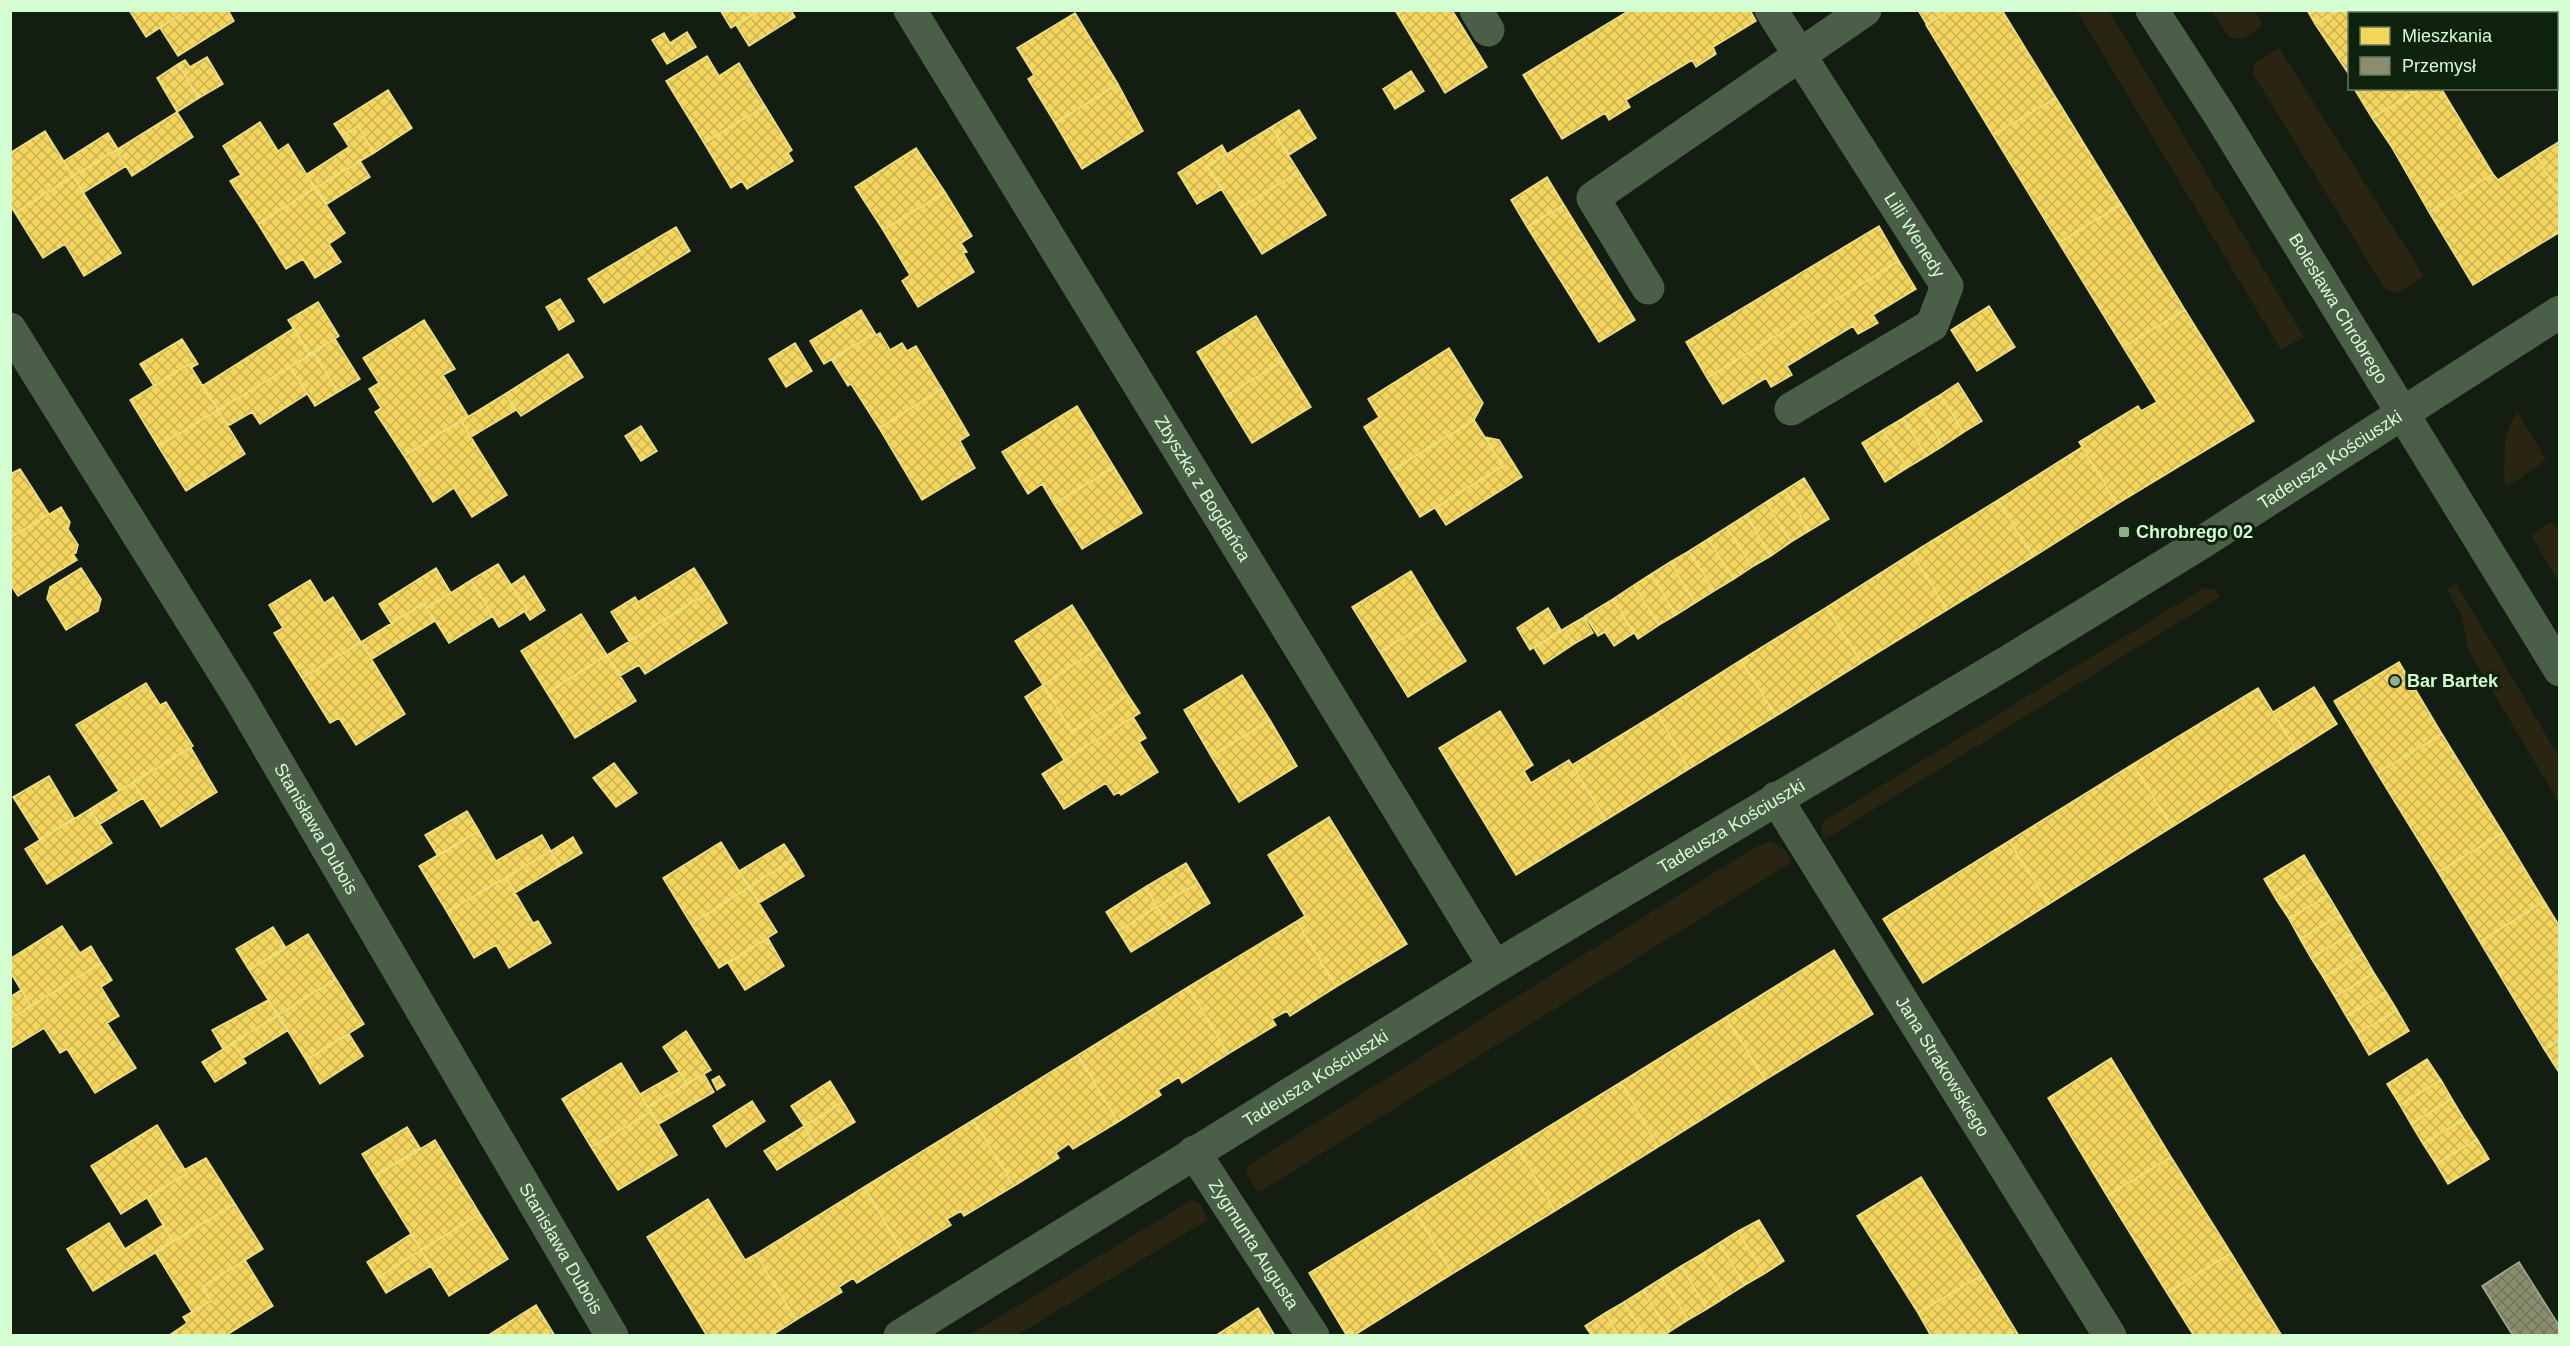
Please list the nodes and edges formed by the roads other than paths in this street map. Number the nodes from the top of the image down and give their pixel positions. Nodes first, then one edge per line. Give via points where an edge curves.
1 (910, 10) edge
2 (1771, 10) edge
3 (1866, 10) edge
4 (2152, 10) edge
5 (1798, 55) junction
6 (1648, 288) dead end
7 (2559, 312) edge
8 (10, 329) edge
9 (1791, 409) dead end
10 (2401, 413) junction
11 (2559, 670) edge
12 (1776, 798) junction
13 (1495, 967) junction
14 (1194, 1152) junction
15 (612, 1335) edge
16 (900, 1335) edge
17 (1313, 1335) edge
18 (2110, 1335) edge

1 - 13 street, Zbyszka z Bogdańca
2 - 5 street, Lilli Wenedy
3 - 5 street
4 - 10 street, Bolesława Chrobrego
5 - 6 street via 1593,198
5 - 9 street, Lilli Wenedy via 1947,286 1932,325
7 - 10 street, Tadeusza Kościuszki
8 - 15 street, Stanisława Dubois via 238,695
10 - 11 street, Bolesława Chrobrego
10 - 12 street, Tadeusza Kościuszki via 2006,663
12 - 13 street, Tadeusza Kościuszki
12 - 18 street, Jana Strakowskiego
13 - 14 street, Tadeusza Kościuszki
14 - 16 street, Tadeusza Kościuszki
14 - 17 street, Zygmunta Augusta

